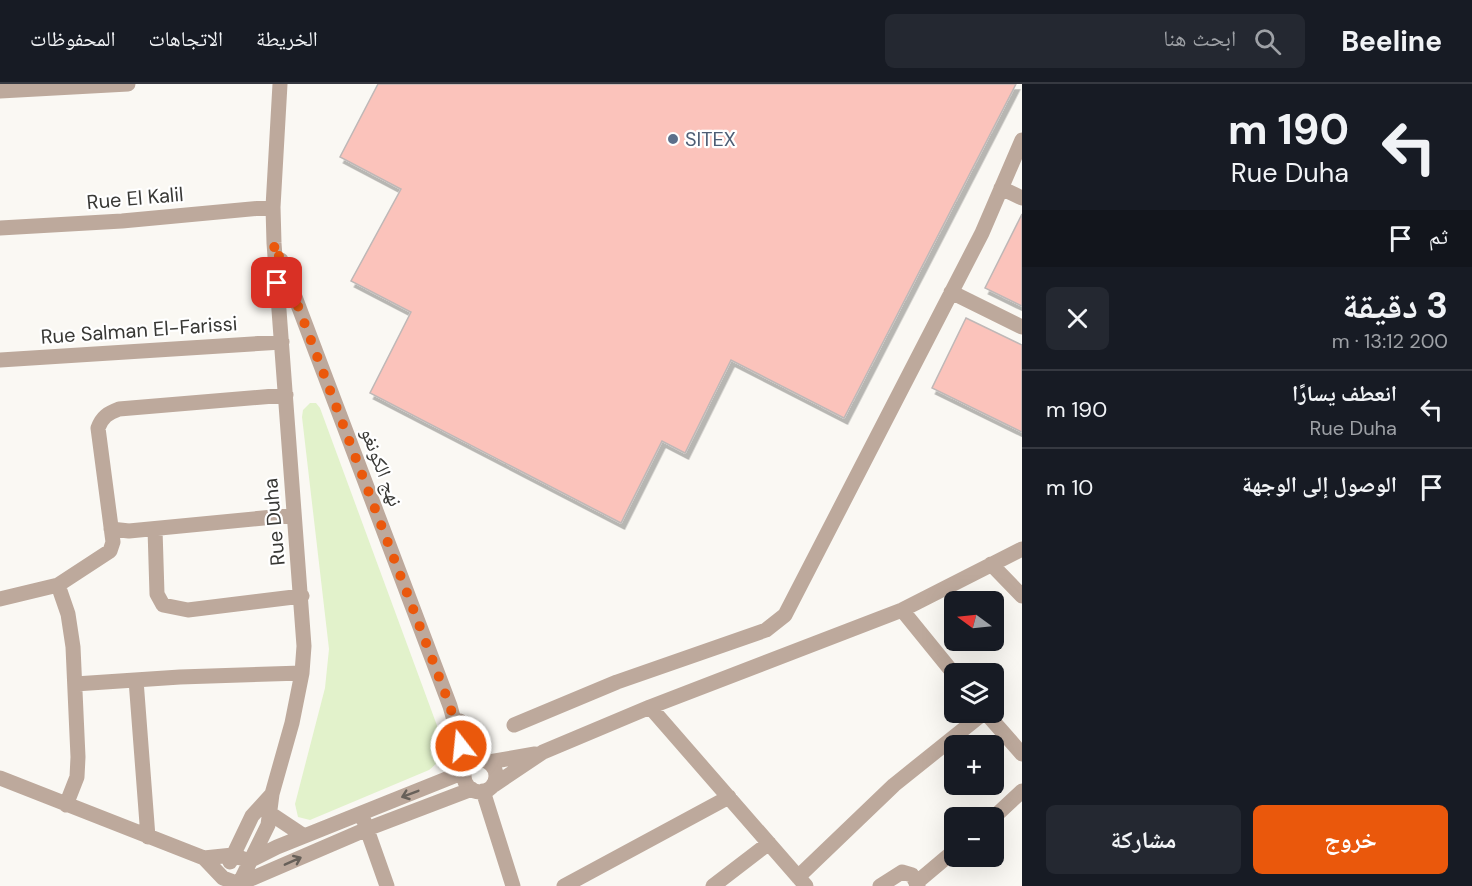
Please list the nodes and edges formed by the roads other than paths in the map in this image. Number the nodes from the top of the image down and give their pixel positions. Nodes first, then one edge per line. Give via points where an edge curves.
1 (128, 84) edge
2 (280, 84) edge
3 (0, 92) edge
4 (1022, 140) edge
5 (1001, 188) junction
6 (1022, 198) edge
7 (273, 207) junction
8 (0, 228) edge
9 (274, 243) junction
10 (951, 292) junction
11 (1022, 327) edge
12 (282, 342) junction
13 (0, 360) edge
14 (286, 394) junction
15 (294, 515) junction
16 (111, 529) junction
17 (154, 529) junction
18 (1022, 549) edge
19 (991, 564) junction
20 (58, 585) junction
21 (302, 596) junction
22 (1022, 596) edge
23 (0, 599) edge
24 (902, 610) junction
25 (945, 663) edge
26 (302, 674) junction
27 (136, 680) junction
28 (75, 684) junction
29 (450, 706) junction
30 (650, 707) junction
31 (971, 723) edge
32 (995, 723) edge
33 (514, 725) dead end
34 (543, 752) junction
35 (1022, 754) edge
36 (486, 761) junction
37 (466, 770) junction
38 (0, 778) edge
39 (483, 788) junction
40 (1022, 791) edge
41 (272, 794) junction
42 (729, 797) junction
43 (66, 805) junction
44 (1004, 808) edge
45 (361, 813) junction
46 (272, 814) junction
47 (367, 829) junction
48 (304, 836) junction
49 (148, 837) junction
50 (768, 843) junction
51 (233, 855) junction
52 (204, 858) junction
53 (944, 860) edge
54 (249, 861) junction
55 (802, 881) edge
56 (222, 882) edge
57 (239, 885) edge
58 (917, 885) edge
59 (387, 886) edge
60 (513, 886) edge
61 (564, 886) edge
62 (713, 886) edge
63 (880, 886) edge

1 - 3 street
2 - 7 street, Rue Duha
4 - 5 street
5 - 6 street
5 - 10 street
7 - 8 street, Rue El Kalil
7 - 9 street, Rue Duha
9 - 12 street, Rue Duha
9 - 29 street, نهج الكونغو
10 - 11 street
10 - 33 street via 785,615 766,630 617,682
12 - 13 street, Rue Salman El-Farissi
12 - 14 street, Rue Duha
14 - 15 street, Rue Duha
14 - 16 street via 119,409 101,419 98,428
15 - 17 street
15 - 21 street, Rue Duha
16 - 17 street
16 - 20 street via 110,551
17 - 21 street via 157,594 163,605 188,610
18 - 19 street
19 - 22 street
19 - 24 street
20 - 23 street
20 - 28 street via 68,614
21 - 26 street, Rue Duha
24 - 25 street
24 - 30 street
26 - 27 street
26 - 41 street, Rue Duha
27 - 28 street
27 - 49 street
28 - 43 street via 77,777
29 - 36 street, نهج الكونغو
29 - 37 street, نهج الكونغو
30 - 34 street
30 - 42 street
31 - 55 street via 894,785
32 - 35 street
34 - 36 street
34 - 39 street
36 - 37 street via 471,762
36 - 39 street via 496,772
37 - 39 street via 467,785
37 -> 45 street
38 - 43 street
39 - 47 street
39 - 60 street
40 - 44 street
41 - 46 street, Rue Duha
41 - 51 street, Rue Duha via 252,816
42 - 50 street
42 - 61 street
43 - 49 street
45 - 47 street
45 - 48 street
46 - 48 street
46 - 54 street, Rue Duha
57 -> 47 street
47 - 59 street
48 - 54 street
49 - 52 street
50 - 55 street
50 - 62 street
51 - 52 street
51 - 54 street
51 - 56 street, Rue Duha
52 - 56 street
53 - 58 street
54 - 57 street, Rue Duha
56 - 57 street
58 - 63 street via 912,875 902,872

